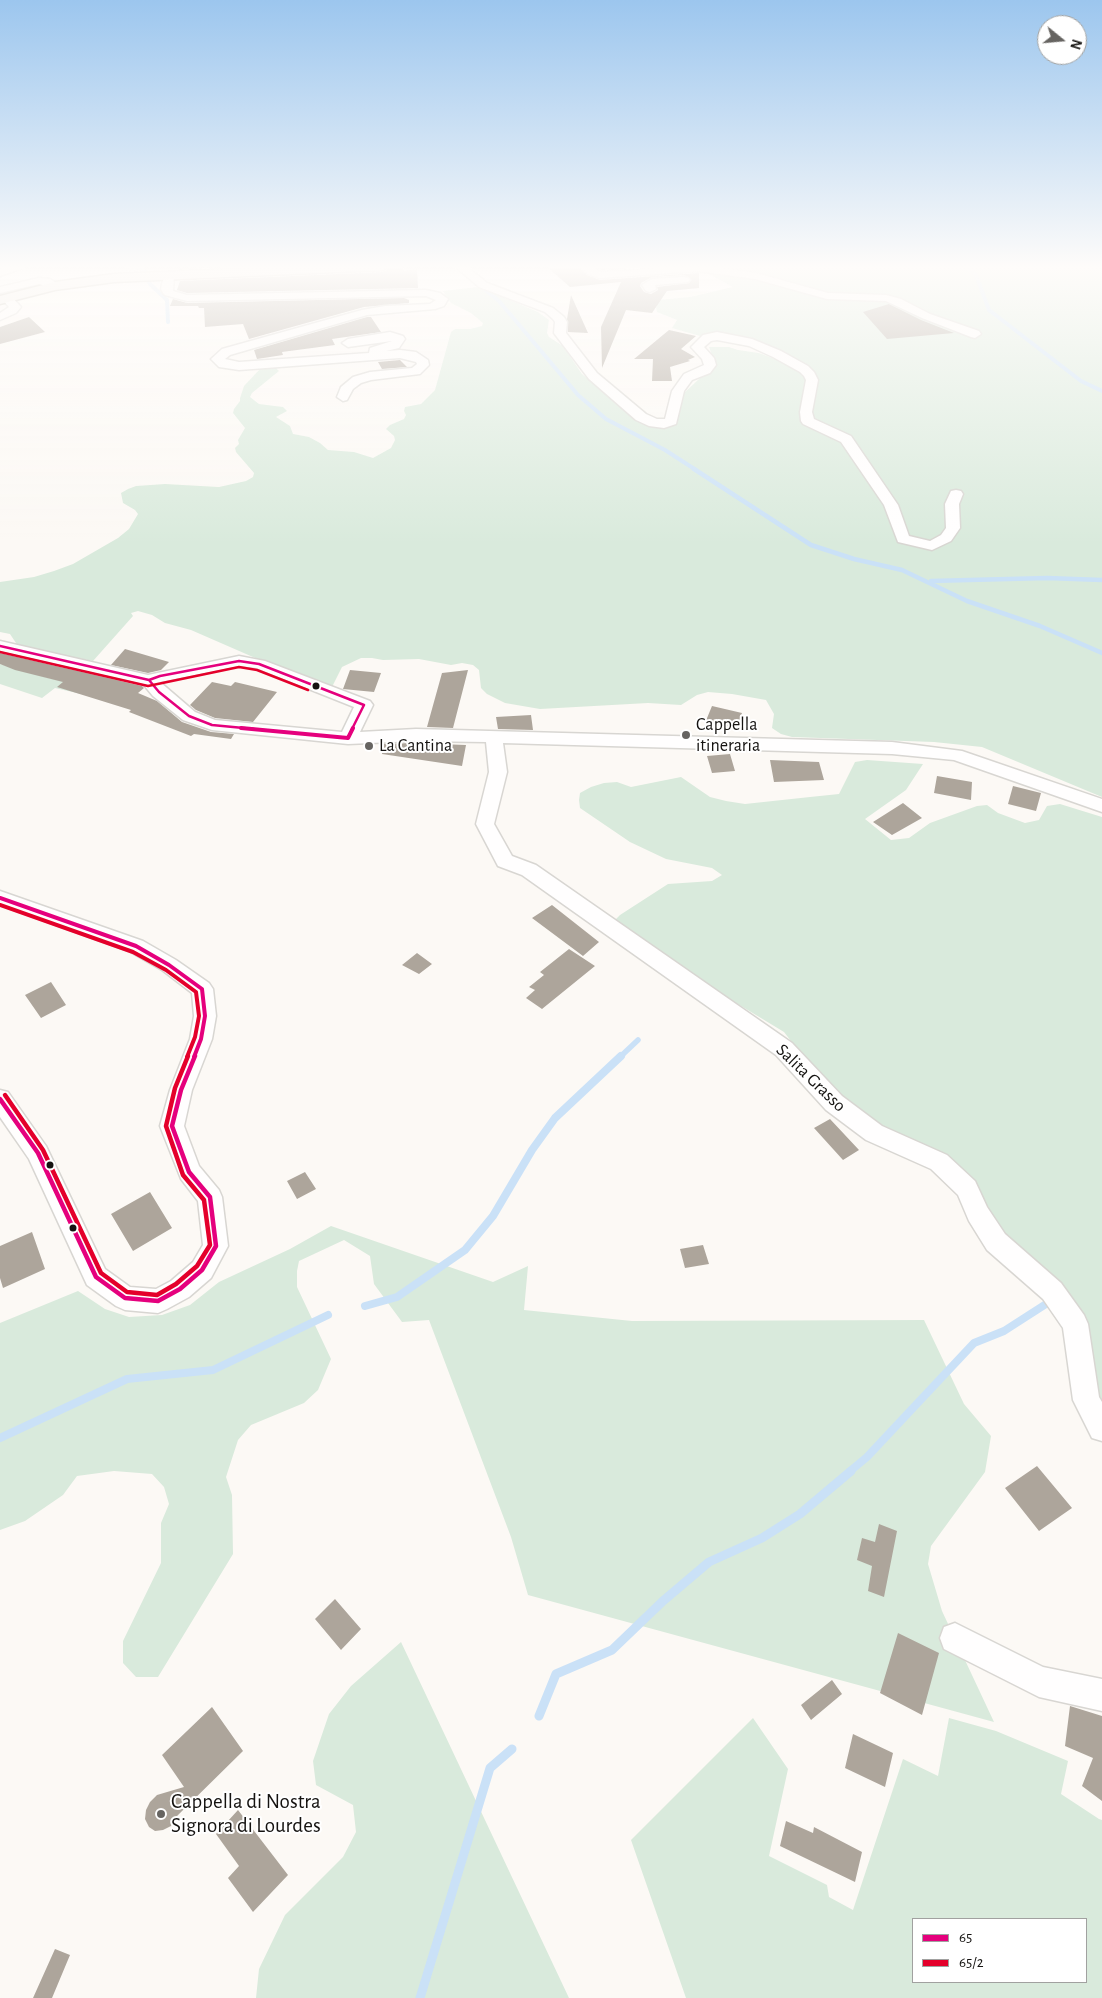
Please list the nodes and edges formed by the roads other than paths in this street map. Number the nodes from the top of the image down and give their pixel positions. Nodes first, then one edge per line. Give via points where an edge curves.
1 (218, 359) edge
2 (325, 359) edge
3 (420, 359) edge
4 (582, 359) edge
5 (708, 359) edge
6 (786, 359) edge
7 (342, 397) dead end
8 (956, 494) dead end
9 (0, 646) edge
10 (149, 680) junction
11 (494, 737) junction
12 (348, 738) junction
13 (1102, 806) edge
14 (0, 898) edge
15 (0, 1099) edge
16 (1102, 1428) edge
17 (955, 1638) dead end
18 (1102, 1695) edge

1 - 2 street via 223,364 239,366
3 - 7 street via 424,363 416,371 358,380 347,387
4 - 5 street via 593,376 641,417 664,424 671,421 678,391 688,377 706,370 710,365
6 - 8 street via 804,370 812,380 806,412 808,421 846,439 892,505 903,540 932,546 946,538 953,528 952,504
9 - 10 street
10 - 12 street via 190,716 212,726
10 - 12 street via 239,661 259,664 364,705
11 - 12 street via 416,735
11 - 13 street via 892,748 956,755
11 - 16 street, Salita Grasso via 498,772 485,824 504,861 529,870 784,1049 834,1103 874,1133 939,1162 967,1188 996,1242 1052,1291 1075,1324 1086,1400
14 - 15 street via 136,946 202,989 205,1016 201,1038 181,1090 172,1126 189,1172 210,1197 216,1246 202,1270 180,1289 158,1301 125,1298 96,1277 38,1153
17 - 18 street via 1039,1682

